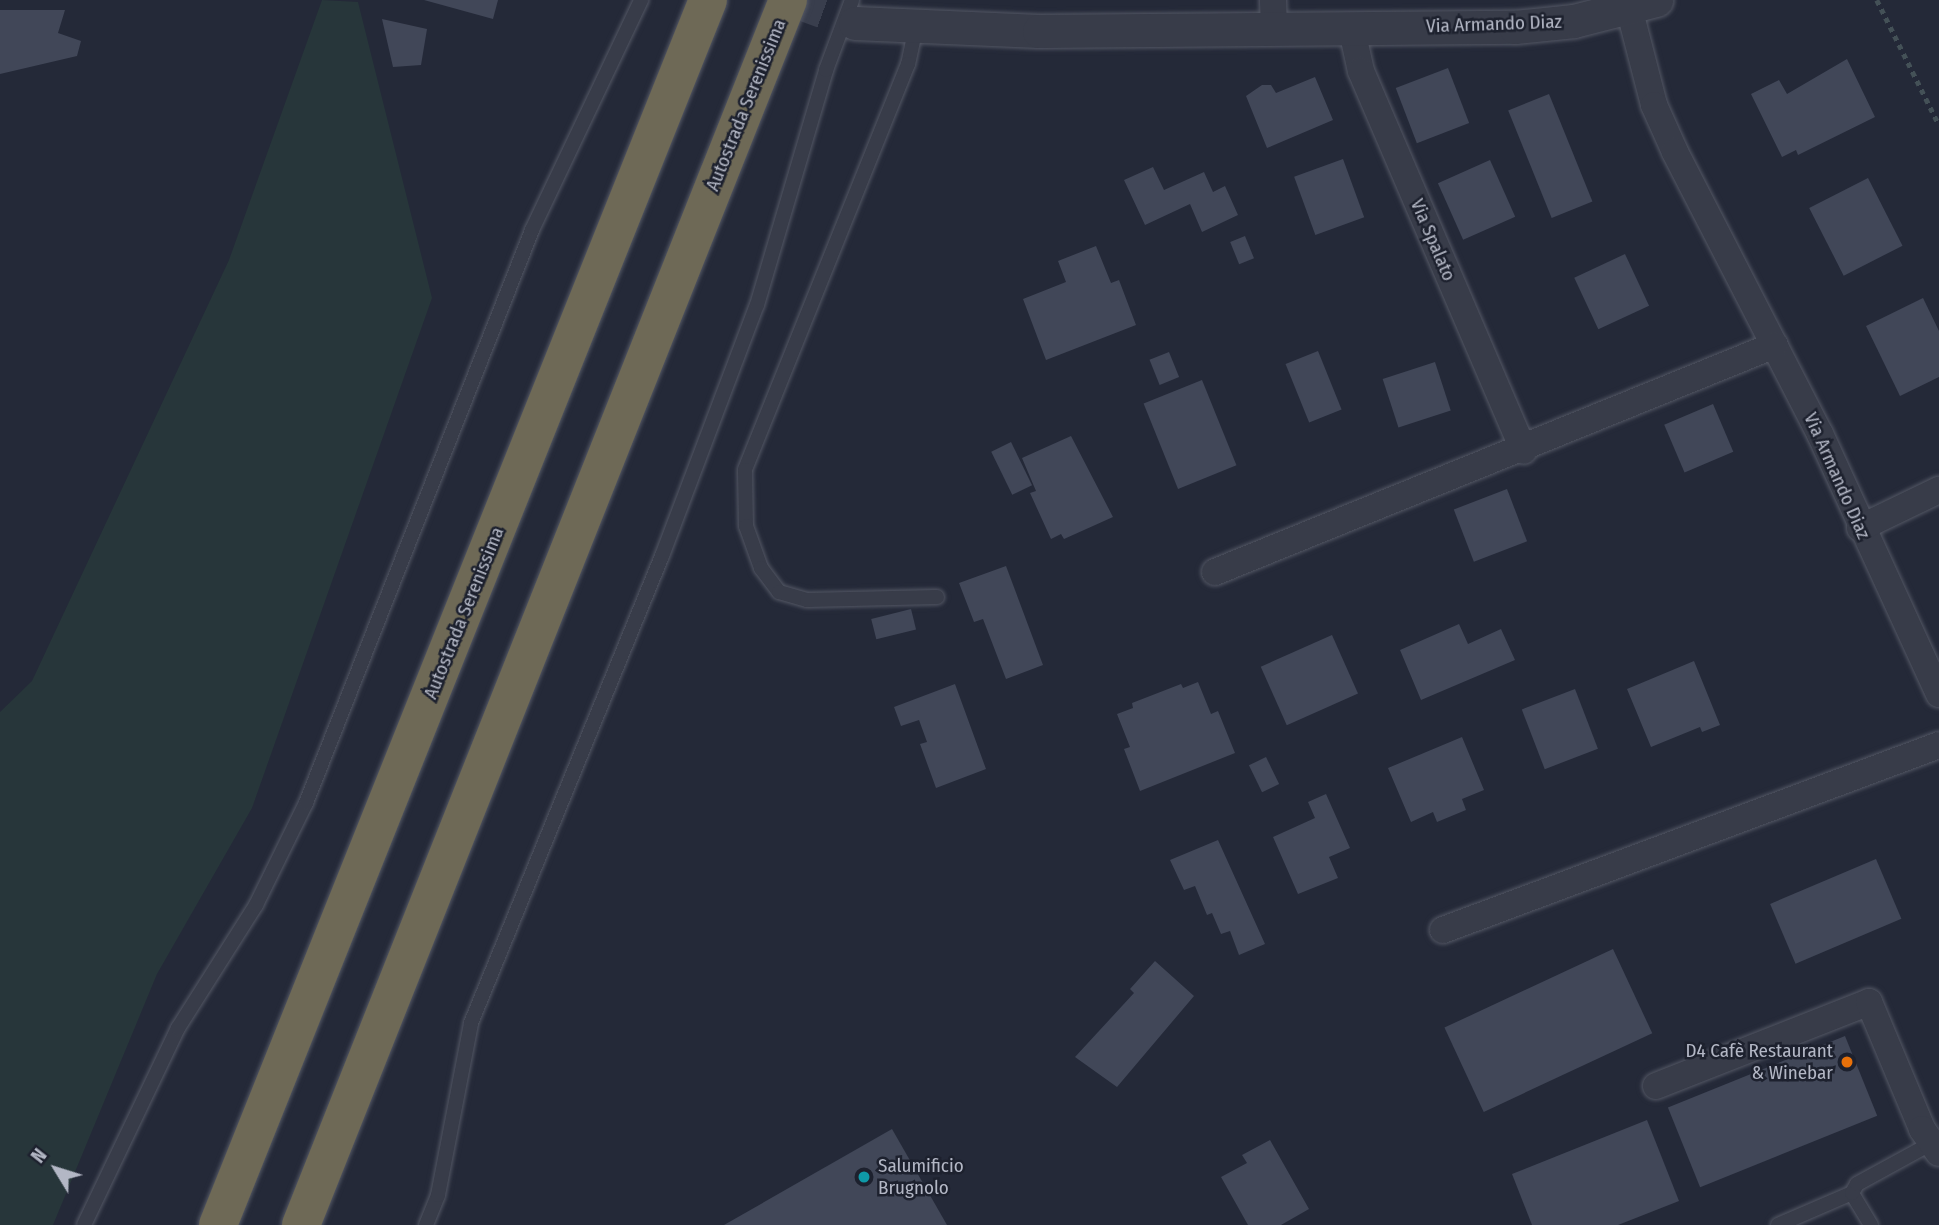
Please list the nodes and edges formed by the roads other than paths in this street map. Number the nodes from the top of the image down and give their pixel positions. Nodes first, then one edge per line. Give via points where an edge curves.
1 (641, 0) edge
2 (708, 0) edge
3 (788, 0) edge
4 (1643, 4) edge
5 (853, 11) edge
6 (1273, 14) edge
7 (1351, 26) junction
8 (916, 27) junction
9 (1775, 345) junction
10 (1524, 451) junction
11 (1939, 490) edge
12 (1860, 528) junction
13 (1215, 572) dead end
14 (937, 597) dead end
15 (1939, 694) edge
16 (1939, 745) edge
17 (1443, 930) dead end
18 (1656, 1086) dead end
19 (1934, 1149) edge
20 (1852, 1193) junction
21 (85, 1225) edge
22 (218, 1225) edge
23 (301, 1225) edge
24 (426, 1225) edge
25 (1778, 1225) edge
26 (1871, 1225) edge

1 - 21 lane via 532,230 306,803 256,905 178,1028
2 - 22 highway, Autostrada Serenissima
3 - 23 highway, Autostrada Serenissima
4 - 7 street, Via Armando Diaz via 1574,21 1516,27
4 - 9 street, Via Armando Diaz via 1654,105
5 - 8 street, Via Armando Diaz
5 - 24 lane via 826,70 757,305 662,556 471,1023 438,1195
6 - 7 street, Via Armando Diaz
6 - 8 street, Via Armando Diaz via 1039,31 1003,26
7 - 10 street, Via Spalato via 1361,71
8 - 14 lane via 908,64 745,470 746,526 761,568 779,592 807,600
9 - 10 street
9 - 12 street, Via Armando Diaz
10 - 13 street
11 - 12 street
12 - 15 street, Via Armando Diaz
16 - 17 street
18 - 19 street via 1869,1002
19 - 20 lane via 1857,1184
20 - 25 lane
20 - 26 lane

